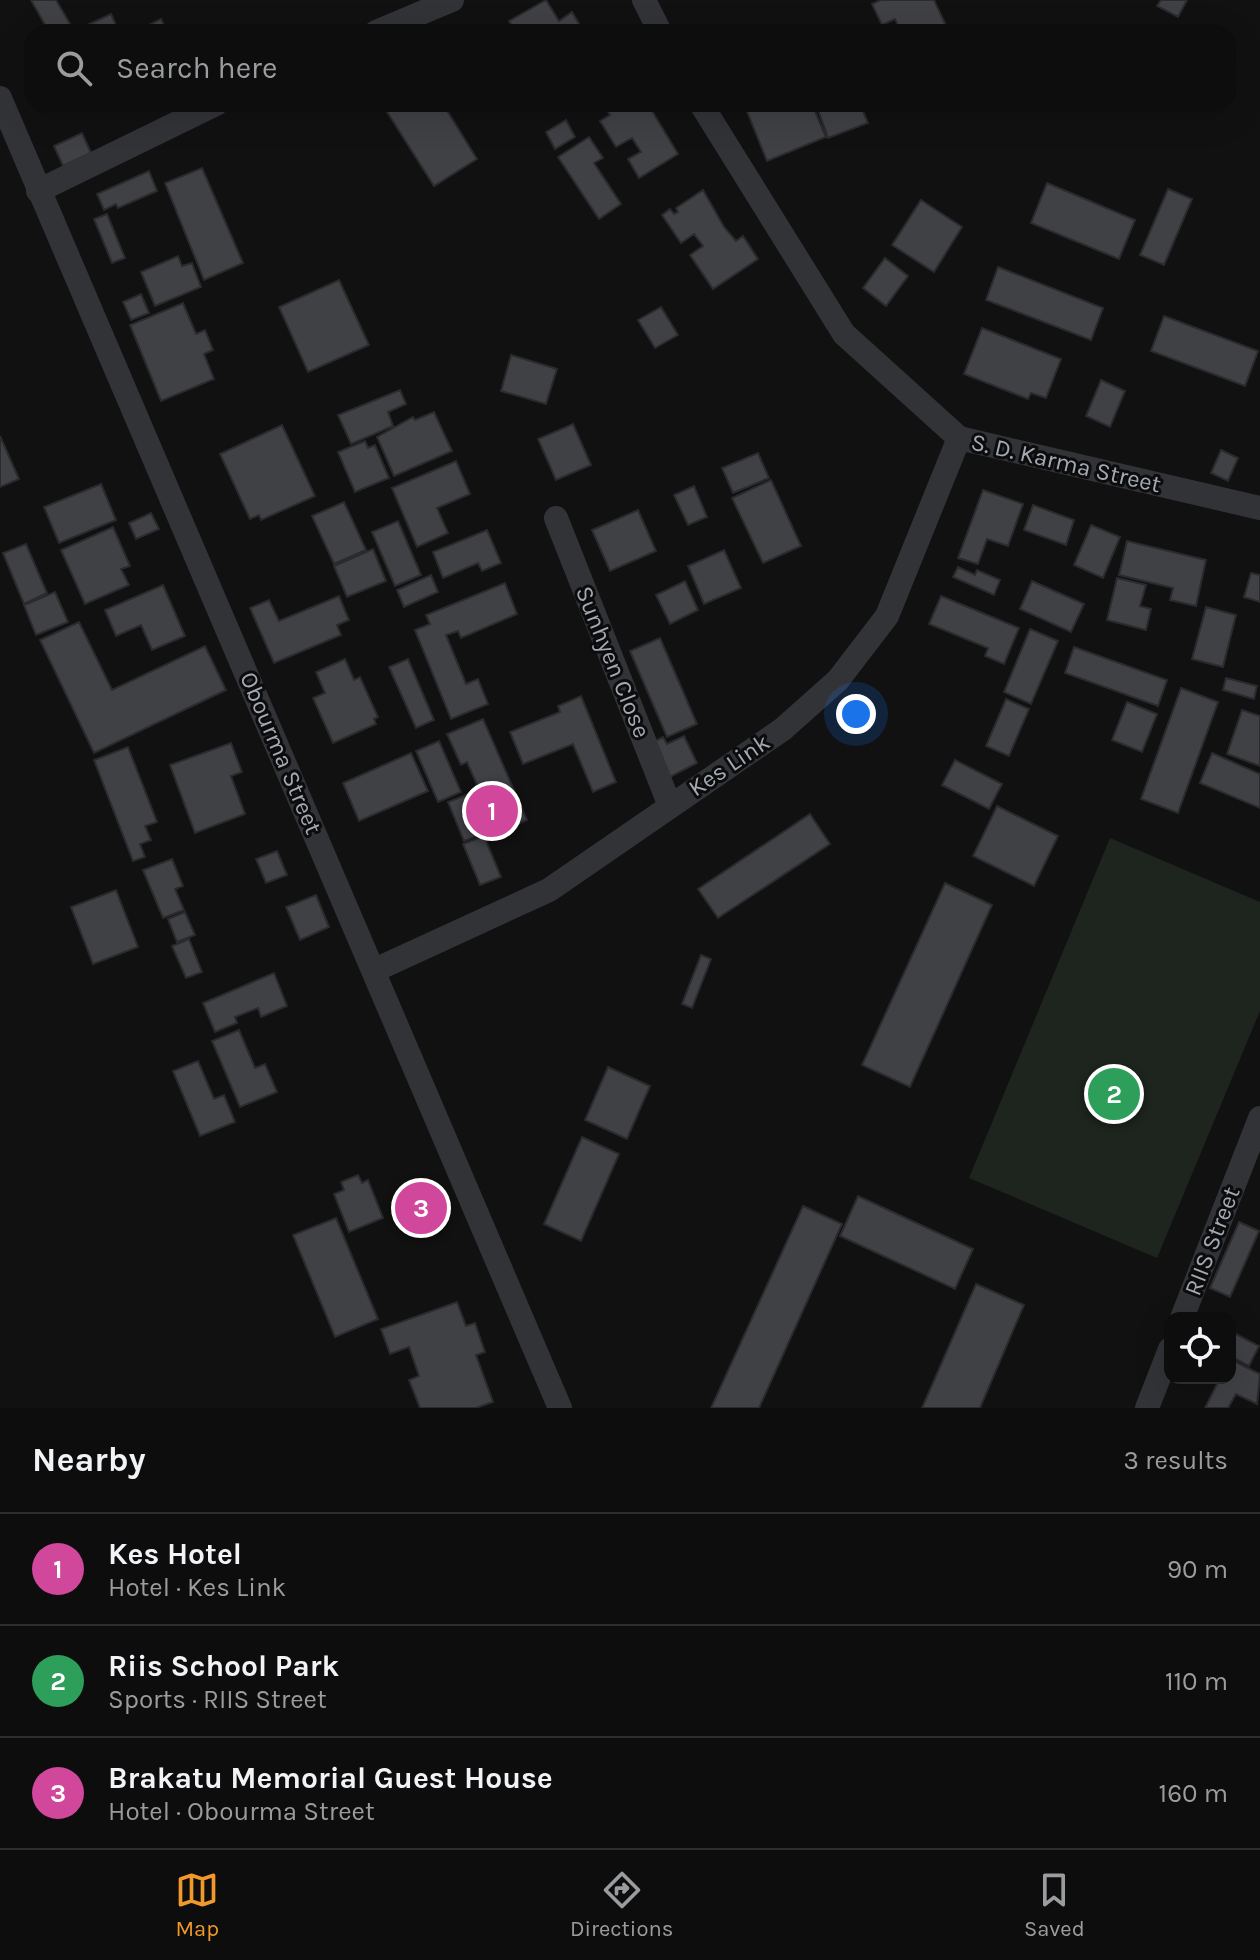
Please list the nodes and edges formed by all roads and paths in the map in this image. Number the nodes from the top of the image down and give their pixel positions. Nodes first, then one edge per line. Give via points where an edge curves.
1 (452, 0) edge
2 (644, 0) edge
3 (395, 24) edge
4 (656, 24) edge
5 (0, 98) edge
6 (200, 112) edge
7 (706, 112) edge
8 (38, 191) junction
9 (959, 438) junction
10 (1260, 508) edge
11 (556, 518) dead end
12 (670, 806) junction
13 (375, 970) junction
14 (1260, 1118) edge
15 (1184, 1312) edge
16 (1164, 1364) edge
17 (560, 1408) edge
18 (1147, 1408) edge

1 - 3 street
2 - 4 street
5 - 8 street, Obourma Street
6 - 8 street
7 - 9 street, S. D. Karma Street via 844,334
8 - 13 street, Obourma Street
9 - 10 street, S. D. Karma Street
9 - 12 street, Kes Link via 887,616 838,680 783,729
11 - 12 street, Sunhyen Close
12 - 13 street, Kes Link via 549,890
13 - 17 street, Obourma Street
14 - 15 street, RIIS Street
16 - 18 street

